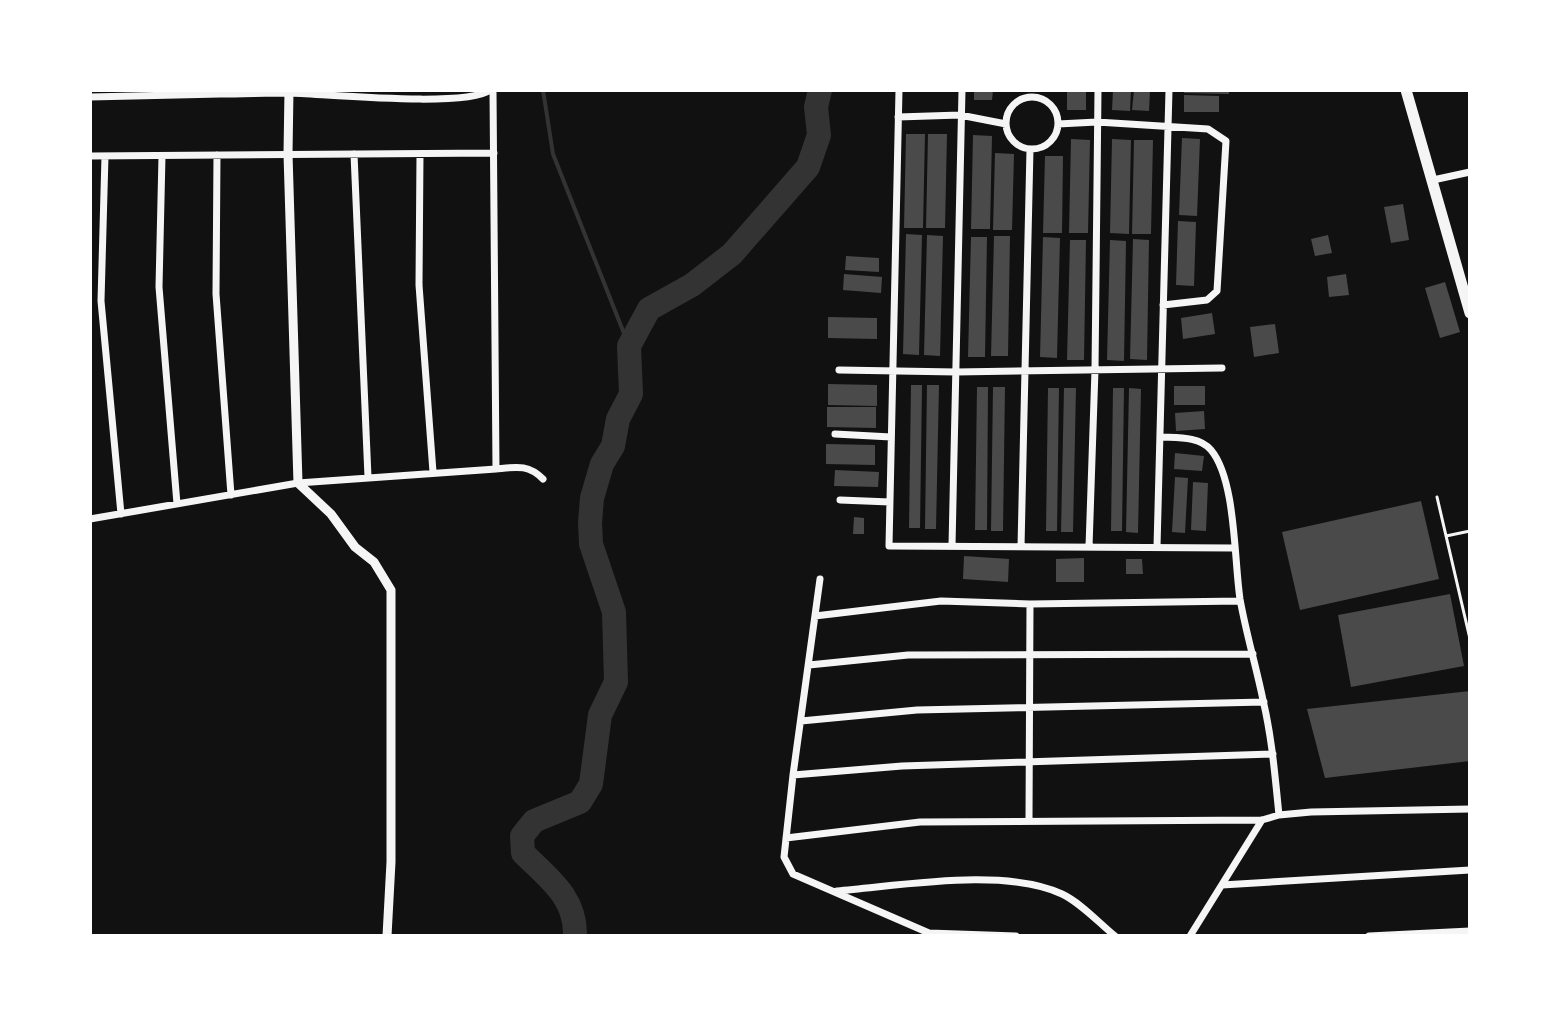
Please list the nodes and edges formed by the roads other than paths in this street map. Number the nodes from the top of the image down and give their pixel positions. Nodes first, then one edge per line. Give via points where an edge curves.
1 (492, 90) edge
2 (899, 90) edge
3 (962, 90) edge
4 (1098, 90) edge
5 (1169, 90) edge
6 (1406, 90) edge
7 (220, 92) edge
8 (289, 92) edge
9 (166, 93) edge
10 (361, 94) edge
11 (425, 94) edge
12 (1035, 94) edge
13 (90, 97) edge
14 (960, 115) junction
15 (898, 117) junction
16 (1097, 122) junction
17 (1006, 124) junction
18 (1058, 124) junction
19 (1168, 127) junction
20 (1030, 149) junction
21 (494, 153) junction
22 (288, 154) junction
23 (354, 154) junction
24 (420, 154) junction
25 (217, 155) junction
26 (90, 156) edge
27 (105, 156) junction
28 (162, 156) junction
29 (1470, 172) edge
30 (1433, 180) junction
31 (1466, 283) edge
32 (1163, 305) junction
33 (1470, 313) edge
34 (1222, 368) dead end
35 (1162, 369) junction
36 (839, 370) dead end
37 (1095, 370) junction
38 (891, 371) junction
39 (1026, 371) junction
40 (956, 372) junction
41 (835, 434) dead end
42 (891, 437) junction
43 (1160, 437) junction
44 (496, 469) junction
45 (433, 472) junction
46 (368, 477) junction
47 (543, 479) dead end
48 (298, 483) junction
49 (231, 495) junction
50 (1437, 497) dead end
51 (840, 500) dead end
52 (890, 502) junction
53 (177, 504) junction
54 (121, 514) junction
55 (90, 519) edge
56 (1470, 531) edge
57 (1446, 536) junction
58 (952, 546) junction
59 (1021, 547) junction
60 (1089, 547) junction
61 (1157, 547) junction
62 (1233, 548) junction
63 (820, 579) dead end
64 (1240, 601) junction
65 (1030, 604) junction
66 (815, 616) junction
67 (1469, 632) edge
68 (1470, 639) edge
69 (1253, 654) junction
70 (1029, 656) junction
71 (809, 665) junction
72 (1264, 702) junction
73 (1029, 706) junction
74 (801, 721) junction
75 (1273, 754) junction
76 (1029, 764) junction
77 (793, 775) junction
78 (1470, 809) edge
79 (1279, 815) junction
80 (1262, 820) junction
81 (1029, 821) junction
82 (786, 838) junction
83 (1470, 870) edge
84 (1222, 885) junction
85 (835, 891) junction
86 (1470, 931) edge
87 (387, 936) edge
88 (1016, 936) edge
89 (1115, 936) edge
90 (1190, 936) edge
91 (1369, 936) edge

1 - 11 street via 479,96
1 - 21 street
2 - 15 street
3 - 14 street
4 - 16 street
5 - 19 street
6 - 30 main road
7 - 8 street
7 - 9 street
8 - 10 street
8 - 22 street
9 - 13 street
10 - 11 street
12 - 17 street via 1009,110
12 - 18 street via 1055,112
14 - 15 street
14 - 17 street
14 - 40 street
15 - 38 street
16 - 18 street
16 - 19 street
16 - 37 street
17 - 20 street via 1009,137
18 - 20 street via 1044,147
19 - 32 street
19 - 32 street via 1208,129 1226,141 1217,291 1207,300
20 - 39 street
21 - 24 street
21 - 44 street
22 - 23 street
22 - 25 street
22 - 48 street
23 - 24 street
23 - 46 street
24 - 45 street via 419,285
25 - 28 street
25 - 49 street via 216,294
26 - 27 street
27 - 28 street
27 - 54 street via 101,301
28 - 53 street via 159,287
29 - 30 street
30 - 31 main road
31 - 33 main road
32 - 35 street
34 - 35 street
35 - 37 street
35 - 43 street
36 - 38 street
37 - 39 street
37 - 60 street
38 - 40 street
38 - 42 street
39 - 40 street
39 - 59 street
40 - 58 street
41 - 42 street
42 - 52 street
43 - 61 street
43 - 62 street via 1188,438 1213,452 1223,470
44 - 45 street
44 - 47 street via 520,466
45 - 46 street
46 - 48 street
48 - 49 street
48 - 87 street via 374,562 391,590
49 - 53 street
50 - 57 lane
51 - 52 street
52 - 58 street via 889,546
53 - 54 street
54 - 55 street
56 - 57 lane
57 - 67 lane
58 - 59 street
59 - 60 street
60 - 61 street
61 - 62 street
62 - 64 street
63 - 66 street
64 - 65 street
64 - 69 street
65 - 66 street via 941,601
65 - 70 street
66 - 71 street
67 - 68 lane
69 - 70 street
69 - 72 street
70 - 71 street via 908,655
70 - 73 street
71 - 74 street
72 - 73 street
72 - 75 street
73 - 74 street
73 - 76 street
74 - 77 street
75 - 76 street
75 - 79 street
76 - 77 street
76 - 81 street
77 - 82 street
78 - 79 street
79 - 80 street
80 - 81 street
80 - 84 street
81 - 82 street via 920,822
82 - 85 street via 784,857 793,874
83 - 84 street
84 - 90 street
85 - 88 street via 929,933
85 - 89 street via 973,880 1044,887 1066,895
86 - 91 street

